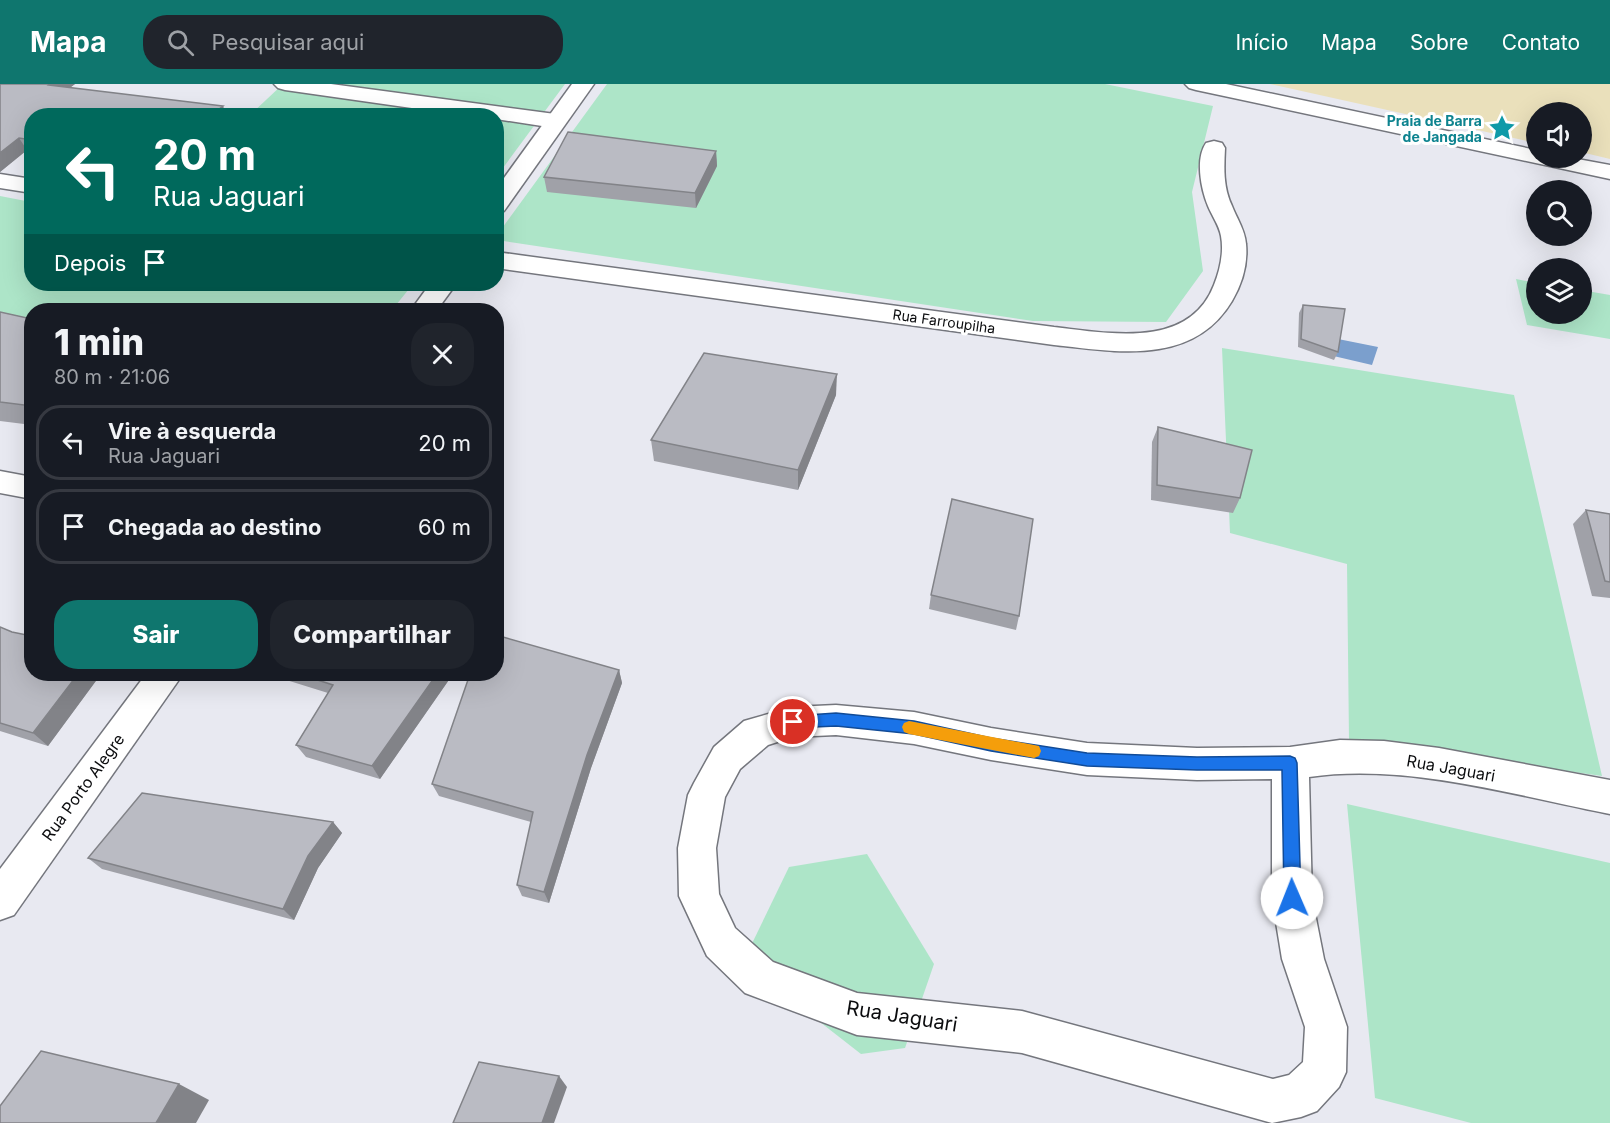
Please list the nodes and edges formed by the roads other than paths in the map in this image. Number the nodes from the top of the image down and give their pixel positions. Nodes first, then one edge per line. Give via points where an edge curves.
1 (285, 84) edge
2 (583, 84) edge
3 (1196, 84) edge
4 (460, 108) edge
5 (504, 114) edge
6 (555, 121) junction
7 (1214, 148) dead end
8 (1526, 154) edge
9 (1591, 168) edge
10 (1610, 172) edge
11 (0, 181) edge
12 (24, 185) edge
13 (504, 194) edge
14 (504, 261) edge
15 (0, 482) edge
16 (24, 486) edge
17 (161, 681) edge
18 (1290, 763) junction
19 (1610, 797) edge
20 (0, 901) edge

1 - 4 street
2 - 6 street
3 - 8 street
5 - 6 street
6 - 13 street
7 - 14 street, Rua Farroupilha via 1212,177 1218,202 1233,234 1234,260 1220,301 1200,326 1167,340 1140,343 1054,336
9 - 10 street
11 - 12 street
15 - 16 street
17 - 20 street, Rua Porto Alegre
18 - 18 street, Rua Jaguari via 1087,759 914,728 836,720 793,722 757,732 727,758 707,795 697,848 699,896 721,942 760,978 857,1014 1022,1032 1274,1101 1301,1095 1324,1072 1326,1027 1303,959 1292,898
18 - 19 street, Rua Jaguari via 1340,756 1384,757

